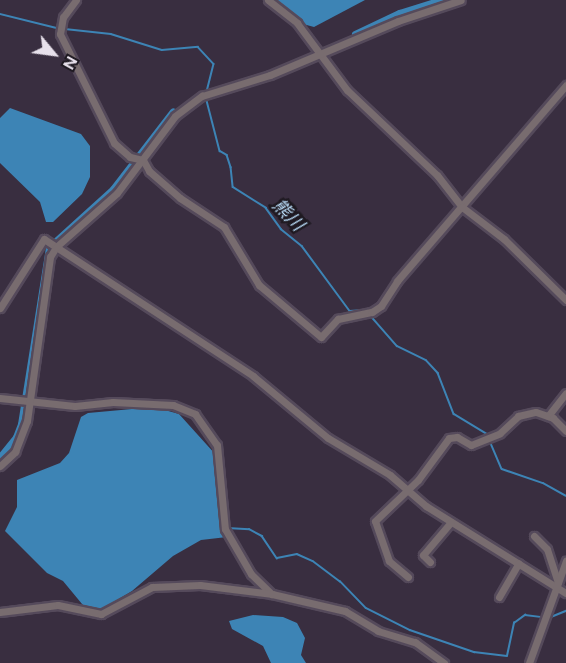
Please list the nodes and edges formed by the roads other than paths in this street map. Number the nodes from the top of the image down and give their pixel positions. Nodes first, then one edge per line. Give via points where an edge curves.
1 (76, 0) edge
2 (268, 0) edge
3 (460, 0) edge
4 (319, 52) junction
5 (566, 85) edge
6 (143, 160) junction
7 (462, 207) junction
8 (56, 247) junction
9 (566, 300) edge
10 (0, 308) edge
11 (566, 393) edge
12 (0, 398) edge
13 (27, 402) junction
14 (548, 416) junction
15 (566, 431) edge
16 (0, 466) edge
17 (406, 489) junction
18 (451, 522) junction
19 (534, 536) dead end
20 (566, 561) edge
21 (430, 562) dead end
22 (519, 563) junction
23 (408, 577) dead end
24 (557, 586) junction
25 (566, 593) edge
26 (272, 594) junction
27 (499, 597) dead end
28 (0, 612) edge
29 (444, 663) edge
30 (529, 663) edge

1 - 6 street via 66,11 60,28 104,129 124,152
2 - 4 street via 297,23
3 - 4 street
4 - 6 street via 270,75 206,95 175,116
4 - 7 street via 346,90 437,175
5 - 7 street
6 - 7 street via 173,192 224,227 259,285 321,337 346,316 368,313
6 - 8 street via 107,204
7 - 9 street via 504,239
8 - 10 street via 44,238
8 - 13 street via 47,266
8 - 17 street via 253,376 328,438
11 - 14 street
12 - 13 street
13 - 16 street via 18,446
13 - 26 street via 173,405 195,414 217,445 225,529 251,574
14 - 15 street
14 - 17 street via 536,412 518,416 488,438 469,446 452,436
17 - 18 street
17 - 23 street via 375,521 389,561
18 - 21 street via 423,555
18 - 22 street
19 - 24 street via 547,549
20 - 24 street
22 - 24 street
22 - 27 street
24 - 25 street
24 - 30 street
26 - 28 street via 166,585 153,587 102,614 58,605
26 - 29 street via 345,611 378,631 415,642

